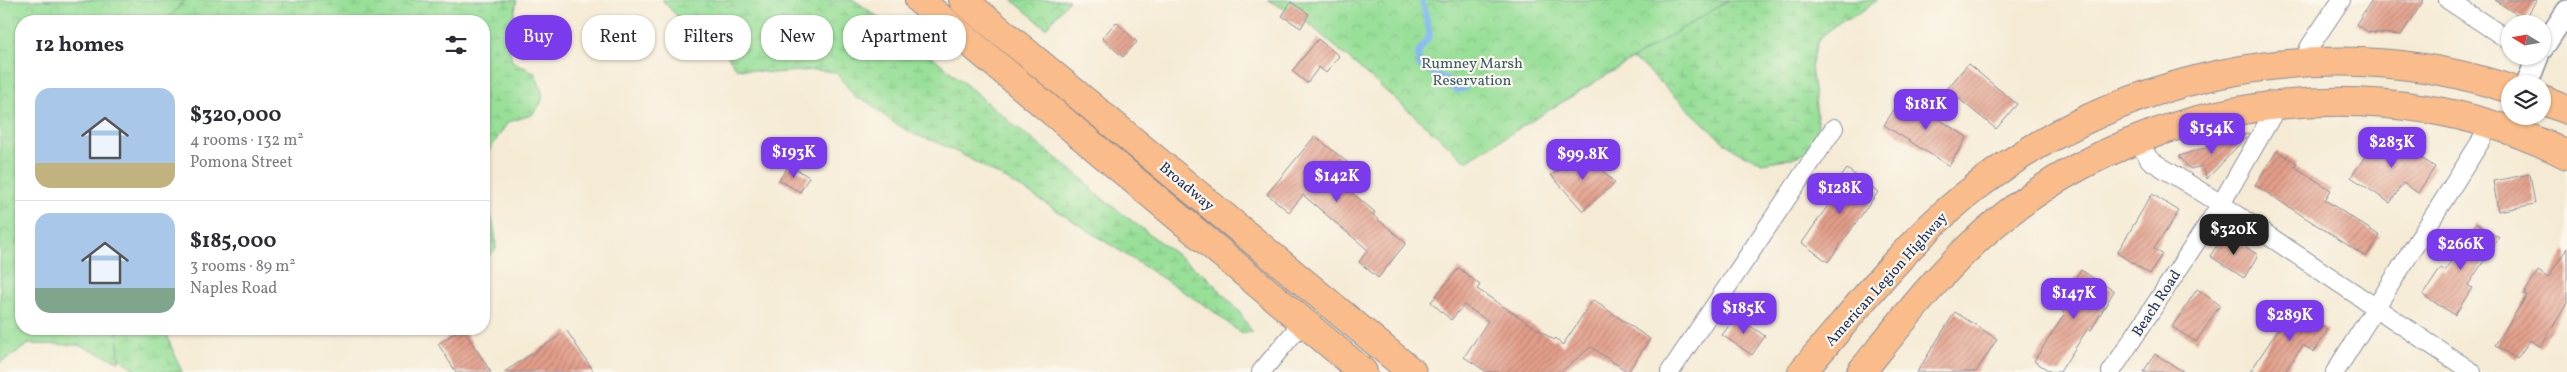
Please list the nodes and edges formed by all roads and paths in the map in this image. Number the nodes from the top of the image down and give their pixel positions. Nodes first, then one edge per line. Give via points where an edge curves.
1 (920, 0) edge
2 (963, 0) edge
3 (2341, 0) edge
4 (2448, 0) edge
5 (2567, 11) edge
6 (2501, 35) edge
7 (2551, 35) edge
8 (2303, 62) junction
9 (2501, 86) edge
10 (2551, 104) edge
11 (2278, 105) junction
12 (2567, 110) edge
13 (2491, 125) junction
14 (1834, 128) dead end
15 (2136, 140) junction
16 (2567, 155) edge
17 (2221, 204) junction
18 (2377, 307) junction
19 (1302, 323) junction
20 (1260, 372) edge
21 (1363, 372) edge
22 (1412, 372) edge
23 (1670, 372) edge
24 (1802, 372) edge
25 (1862, 372) edge
26 (2111, 372) edge
27 (2335, 372) edge
28 (2472, 372) edge

1 - 19 main road, Broadway
2 - 22 main road, Broadway
3 - 8 street
4 - 6 street
5 - 7 street
8 - 9 main road, American Legion Highway via 2412,67 2470,77
8 - 24 main road, American Legion Highway via 2230,71 2154,91 2101,111 2034,146 1989,177 1932,225
10 - 12 main road
11 - 13 main road via 2331,102 2386,104 2440,112
11 - 15 main road via 2206,118
11 - 17 street, Beach Road
13 - 16 main road
13 - 18 street
14 - 23 street
15 - 17 street via 2150,160
15 - 25 main road via 2072,170 1998,221 1931,286
17 - 18 street
17 - 26 street, Beach Road
18 - 27 street
18 - 28 street
19 - 20 street
19 - 21 main road, Broadway

